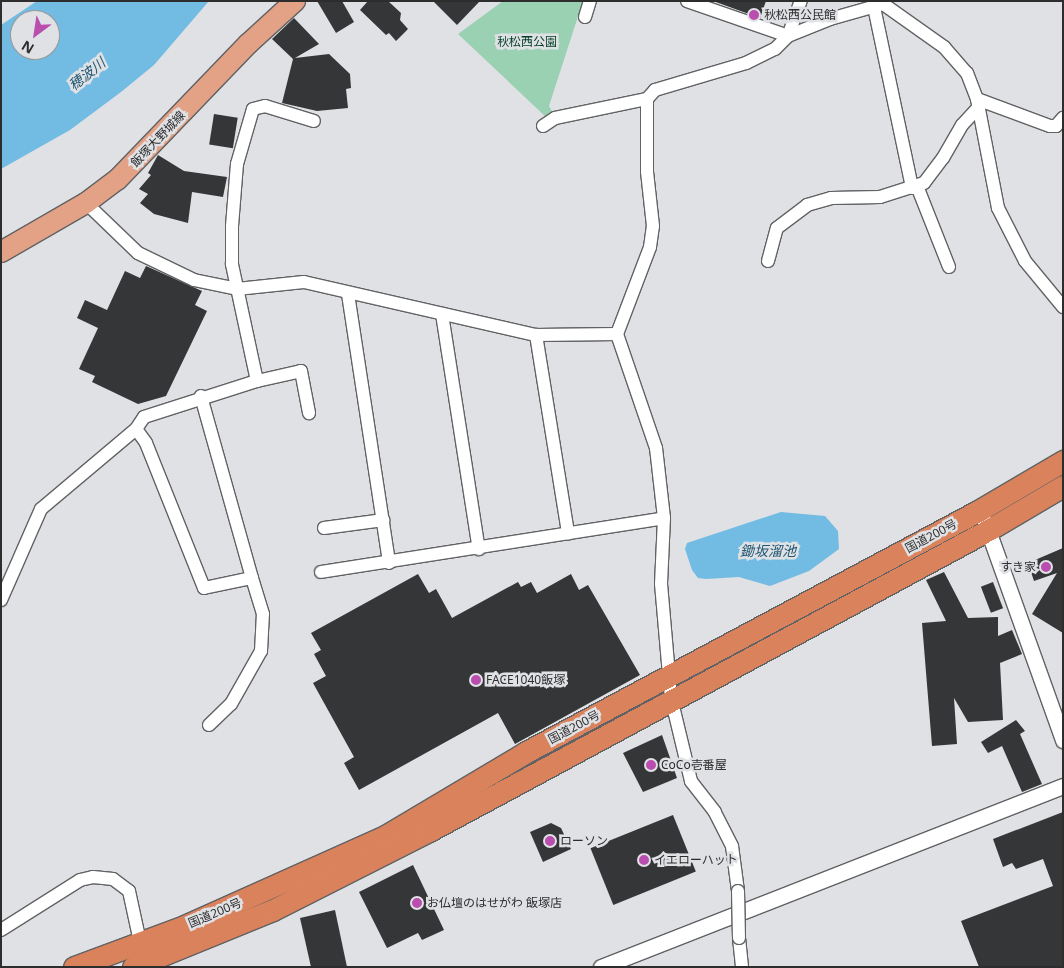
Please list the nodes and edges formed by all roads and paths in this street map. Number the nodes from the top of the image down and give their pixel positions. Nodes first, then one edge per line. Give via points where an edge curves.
1 (295, 1) edge
2 (590, 1) edge
3 (687, 1) edge
4 (801, 1) edge
5 (879, 4) edge
6 (585, 17) dead end
7 (788, 36) junction
8 (647, 99) junction
9 (978, 104) junction
10 (1063, 118) edge
11 (314, 121) dead end
12 (543, 126) dead end
13 (914, 187) junction
14 (86, 203) junction
15 (1, 252) edge
16 (768, 261) dead end
17 (949, 267) dead end
18 (237, 288) junction
19 (348, 294) junction
20 (1063, 307) edge
21 (442, 314) junction
22 (536, 334) junction
23 (617, 334) junction
24 (257, 381) junction
25 (201, 396) junction
26 (309, 414) dead end
27 (136, 429) junction
28 (1063, 461) edge
29 (1063, 486) edge
30 (978, 511) junction
31 (664, 518) junction
32 (383, 520) junction
33 (324, 528) dead end
34 (990, 529) junction
35 (568, 534) junction
36 (479, 549) junction
37 (389, 563) junction
38 (320, 572) dead end
39 (252, 578) junction
40 (1, 600) edge
41 (670, 688) junction
42 (209, 725) dead end
43 (1063, 740) edge
44 (1063, 786) edge
45 (1, 930) edge
46 (140, 942) junction
47 (74, 967) edge
48 (133, 967) edge
49 (601, 967) edge
50 (742, 967) edge

1 - 14 main road, 飯塚大野城線 via 248,44 139,160
2 - 6 street
3 - 7 street
4 - 7 street
5 - 7 street
5 - 9 street via 958,59
5 - 13 street
7 - 8 street via 775,49 746,63 655,90
8 - 12 street via 555,118
8 - 23 street via 646,172 653,226 650,247
9 - 10 street via 1050,126 1056,126
9 - 13 street via 962,124 932,175
9 - 20 street via 998,208 1025,261
11 - 18 street via 265,106 249,112 238,164 232,226
13 - 16 street via 880,197 831,198 807,205 777,228
13 - 17 street
14 - 15 main road, 飯塚大野城線
14 - 18 street via 151,262 194,280
18 - 19 street via 304,282
18 - 24 street
19 - 21 street
19 - 32 street
21 - 22 street
21 - 36 street
22 - 23 street
22 - 35 street
23 - 31 street via 656,448
24 - 25 street
24 - 26 street via 301,371
25 - 27 street via 144,417
25 - 39 street
27 - 39 street via 146,443 204,588
27 - 40 street via 41,509
28 - 30 highway, 国道200号
29 - 34 highway, 国道200号
30 - 34 street
30 - 41 highway, 国道200号
31 - 35 street
31 - 41 street via 661,584
32 - 33 street
32 - 37 street
34 - 41 highway, 国道200号
34 - 43 street
35 - 36 street
36 - 37 street
37 - 38 street
39 - 42 street via 263,614 261,651 235,699
41 - 46 highway, 国道200号 via 526,752 387,835 269,890
41 - 48 highway, 国道200号 via 429,831 273,910
41 - 50 street, bridge via 691,781 715,812 732,846
44 - 49 street
45 - 46 street via 80,880 92,877 113,879 129,891
46 - 47 highway, 国道200号

